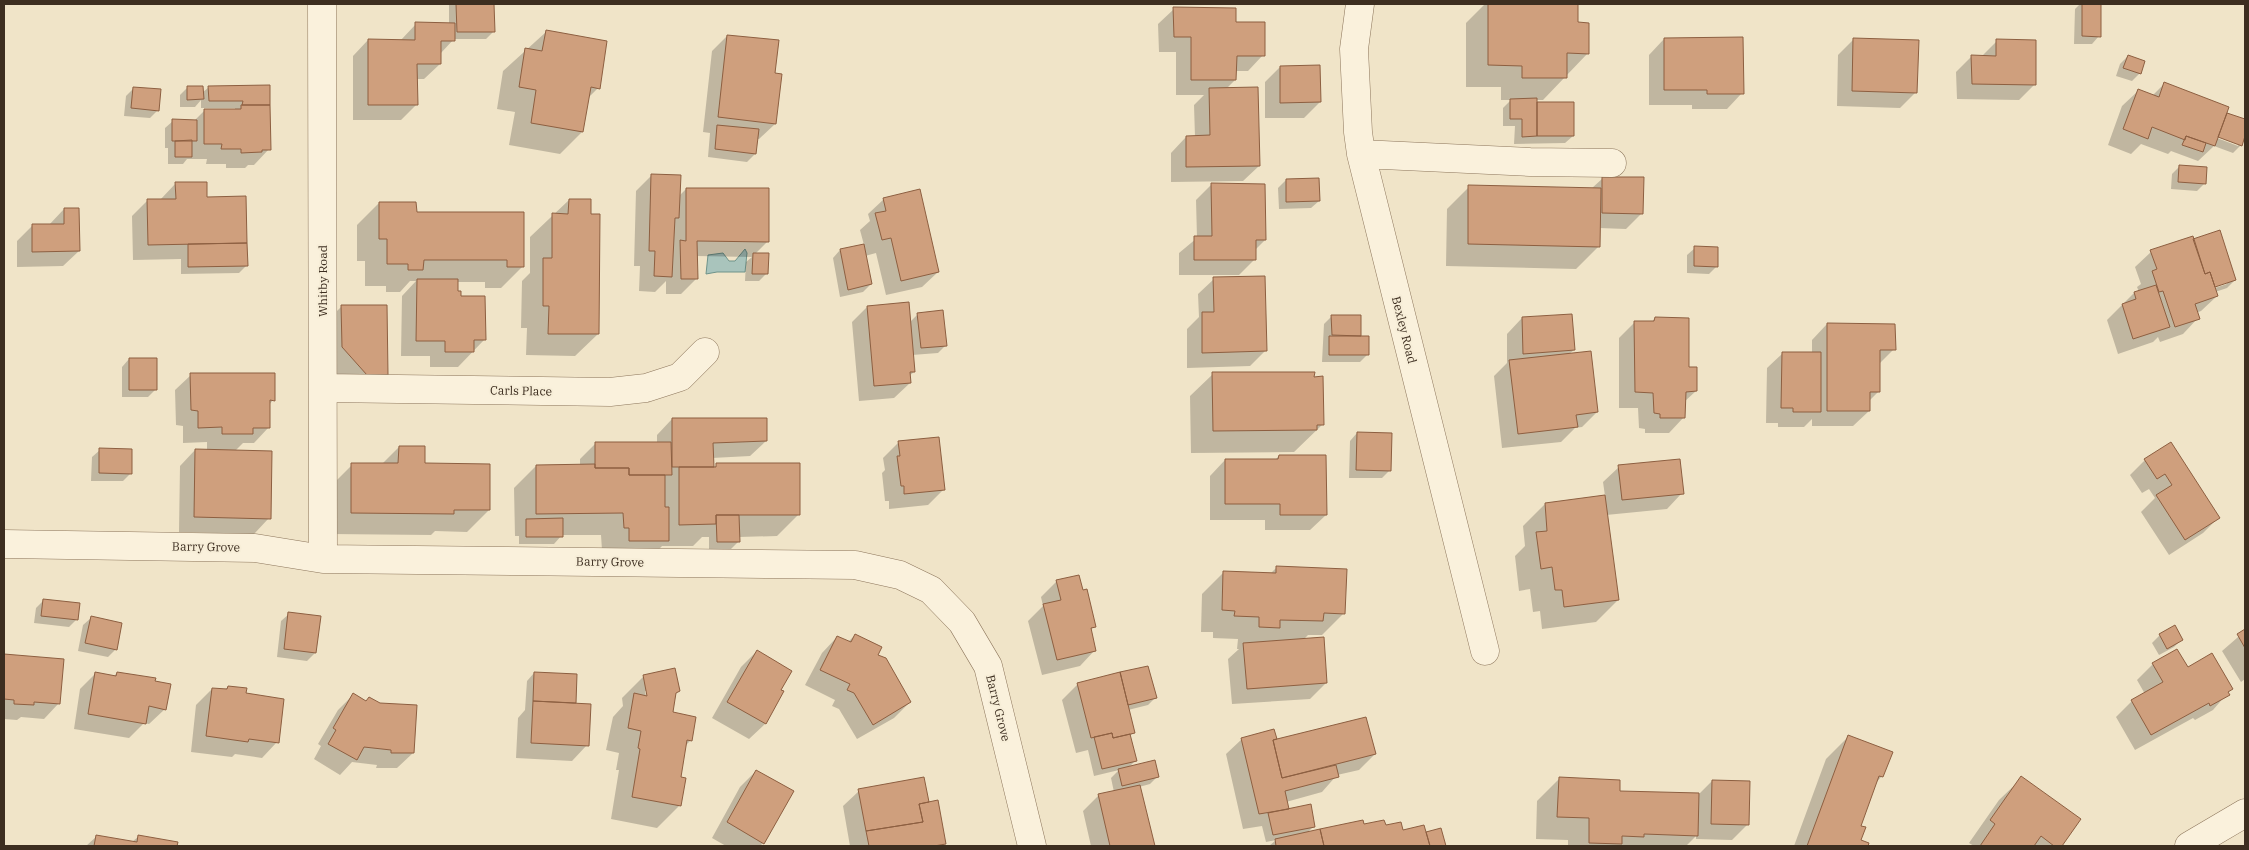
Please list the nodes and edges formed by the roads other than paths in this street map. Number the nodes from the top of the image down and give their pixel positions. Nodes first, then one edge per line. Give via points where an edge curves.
1 (322, 4) edge
2 (1360, 4) edge
3 (1361, 154) junction
4 (1612, 163) dead end
5 (705, 352) dead end
6 (324, 388) junction
7 (4, 544) edge
8 (323, 559) junction
9 (1485, 651) dead end
10 (2245, 813) edge
11 (1032, 846) edge
12 (2189, 846) edge

1 - 6 street, Whitby Road
2 - 3 street, Bexley Road via 1354,49
3 - 4 street
3 - 9 street, Bexley Road
5 - 6 street, Carls Place via 680,377 646,388 610,392
6 - 8 street, Whitby Road
7 - 8 street, Barry Grove via 255,548
8 - 11 street, Barry Grove via 855,565 900,575 931,590 962,622 988,666
10 - 12 street

